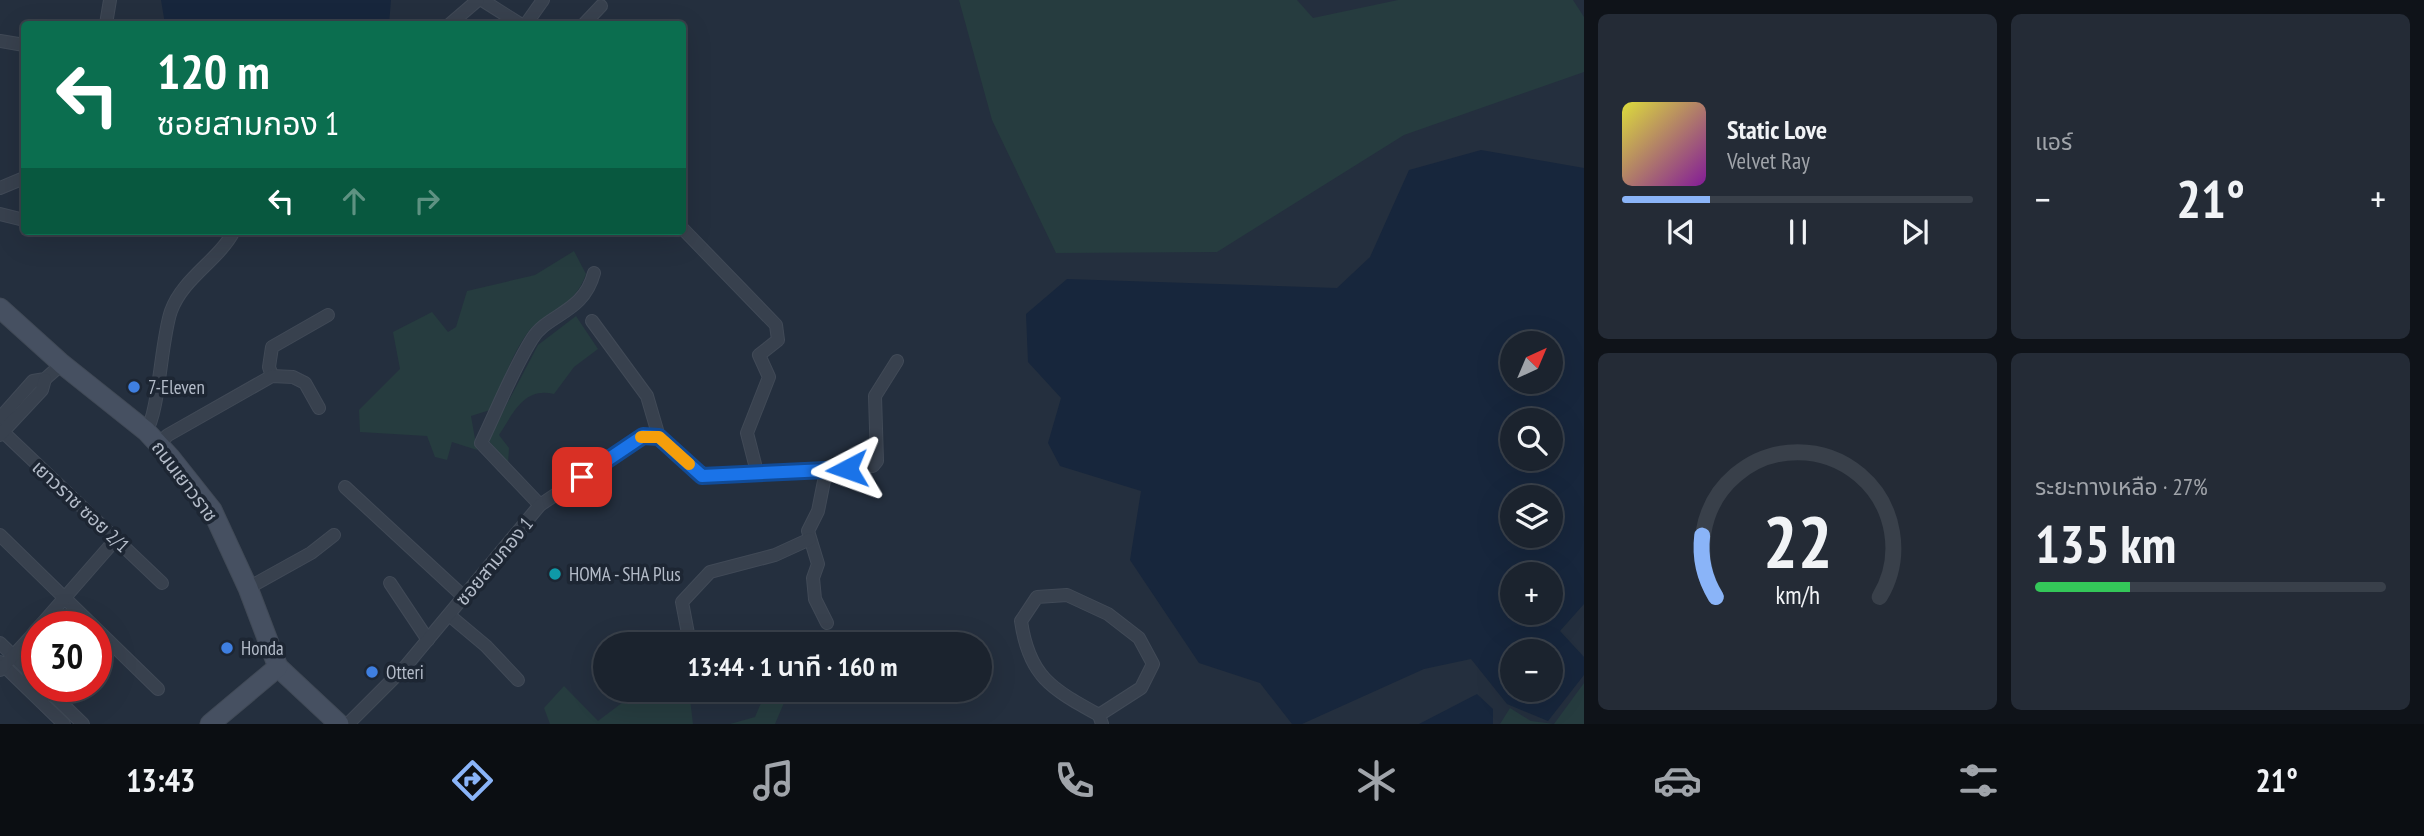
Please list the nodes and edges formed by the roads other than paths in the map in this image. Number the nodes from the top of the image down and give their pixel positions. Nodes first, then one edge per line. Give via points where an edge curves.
1 (110, 0) edge
2 (480, 0) edge
3 (543, 0) edge
4 (601, 6) dead end
5 (106, 21) edge
6 (454, 21) edge
7 (515, 21) edge
8 (529, 21) edge
9 (587, 21) edge
10 (0, 41) edge
11 (21, 44) edge
12 (21, 179) edge
13 (0, 188) edge
14 (0, 214) edge
15 (21, 219) edge
16 (686, 232) edge
17 (231, 235) edge
18 (594, 273) dead end
19 (0, 308) edge
20 (328, 315) dead end
21 (592, 321) dead end
22 (897, 361) dead end
23 (62, 363) junction
24 (272, 376) junction
25 (44, 379) junction
26 (319, 408) dead end
27 (0, 418) edge
28 (1, 432) edge
29 (659, 437) junction
30 (152, 438) junction
31 (826, 471) junction
32 (757, 472) junction
33 (345, 487) dead end
34 (540, 505) junction
35 (0, 535) edge
36 (334, 535) dead end
37 (116, 538) junction
38 (810, 539) junction
39 (162, 583) dead end
40 (390, 583) dead end
41 (248, 588) junction
42 (66, 596) junction
43 (464, 597) junction
44 (53, 611) edge
45 (449, 615) junction
46 (827, 623) dead end
47 (688, 632) edge
48 (428, 639) junction
49 (0, 643) edge
50 (21, 648) edge
51 (14, 656) junction
52 (21, 663) edge
53 (1, 666) edge
54 (278, 667) junction
55 (518, 680) dead end
56 (158, 689) dead end
57 (55, 702) edge
58 (1101, 719) edge
59 (68, 720) edge
60 (339, 723) edge
61 (83, 724) edge
62 (210, 724) edge

1 - 5 street
2 - 6 street
2 - 7 street
3 - 8 street
4 - 9 street
10 - 11 street
12 - 13 street
14 - 15 street
16 - 32 street via 776,325 778,340 759,355 769,377 747,433
17 - 30 street via 172,309
18 - 34 street via 590,287 573,307 533,336 481,443
19 - 23 main road, ถนนเยาวราช
20 - 24 street via 272,347
21 - 29 street via 647,396
22 - 31 street via 875,396 875,464
23 - 25 street
23 - 30 main road, ถนนเยาวราช
24 - 26 street via 305,383
24 - 30 street via 168,435
25 - 27 street via 33,382
25 - 28 street via 42,390
28 - 37 street, เยาวราช ซอย 2/1
29 - 32 street via 702,476
29 - 34 street, ซอยสามกอง 1 via 643,436
30 - 41 main road, ถนนเยาวราช via 212,510
31 - 32 street
31 - 38 street via 818,512 808,531
33 - 43 street
34 - 43 street, ซอยสามกอง 1
35 - 42 street
36 - 41 street
37 - 39 street, เยาวราช ซอย 2/1
37 - 42 street
38 - 46 street via 818,564 813,578 816,599
38 - 47 street via 775,555 710,572 682,602
40 - 48 street
41 - 54 main road, ถนนเยาวราช
42 - 44 street
42 - 56 street
43 - 45 street, ซอยสามกอง 1
45 - 48 street, ซอยสามกอง 1
45 - 55 street
48 - 60 street, ซอยสามกอง 1
49 - 51 street
50 - 51 street
51 - 52 street
51 - 53 street
53 - 59 street
54 - 60 main road
54 - 62 main road
57 - 59 street
58 - 58 street via 1141,688 1153,664 1139,638 1108,614 1067,595 1037,597 1021,621 1035,670
59 - 61 street

